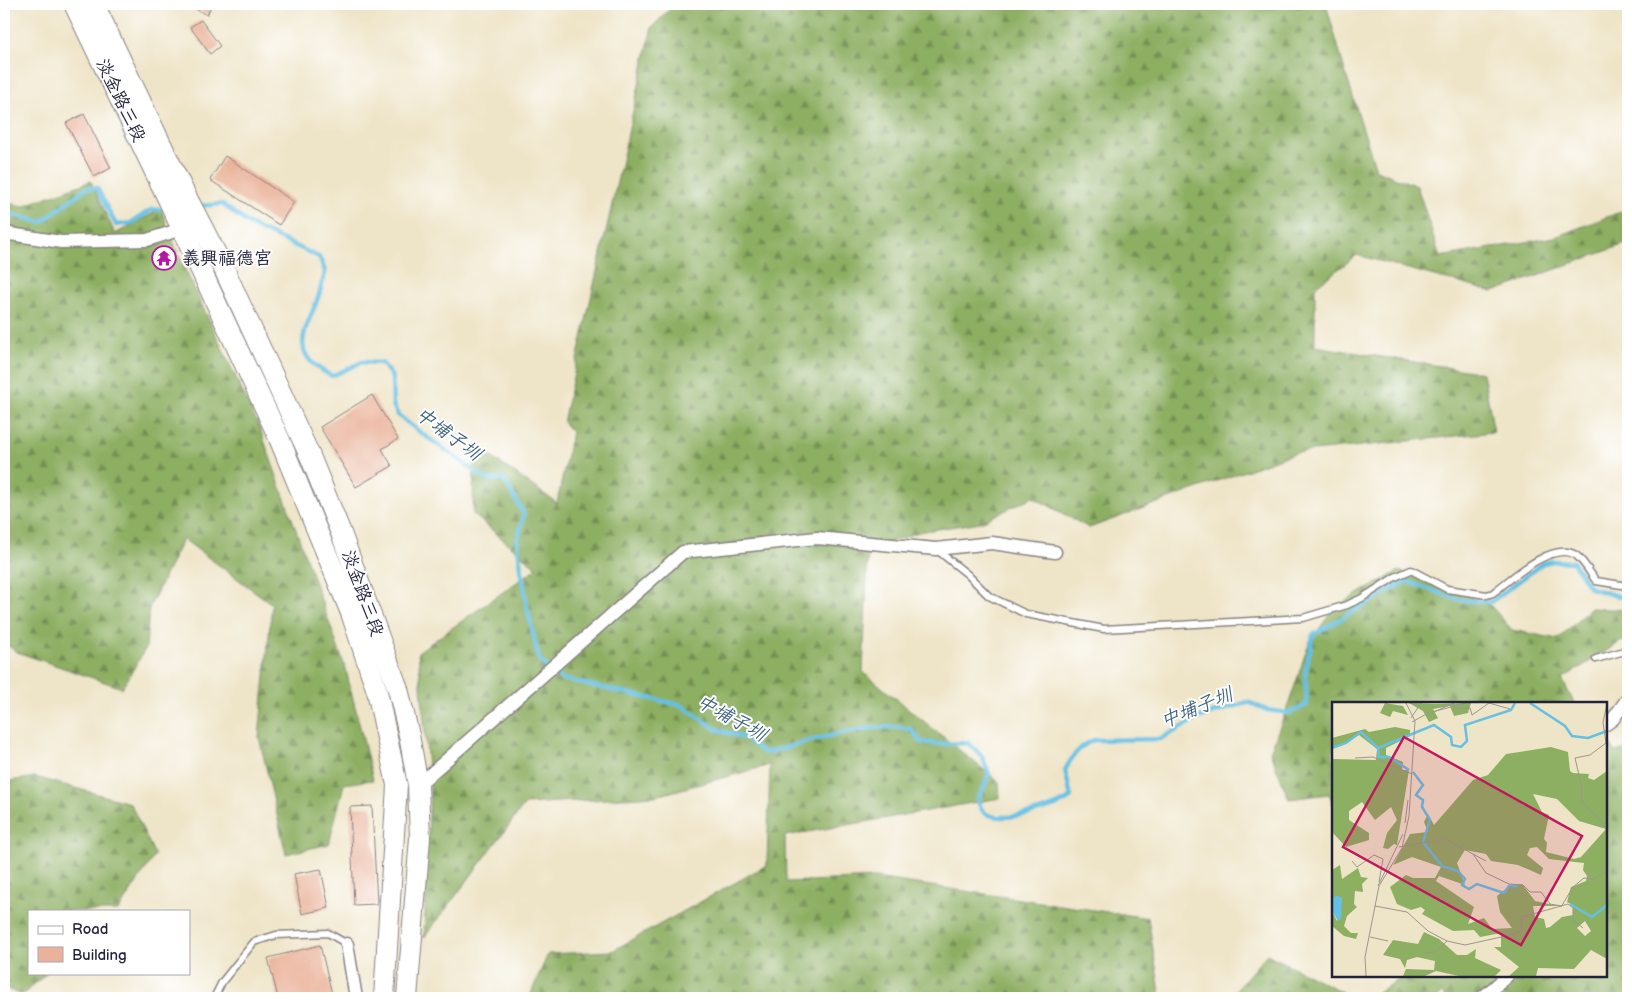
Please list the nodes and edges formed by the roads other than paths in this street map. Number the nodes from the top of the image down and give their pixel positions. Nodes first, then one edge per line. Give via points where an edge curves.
1 (74, 4) edge
2 (94, 4) edge
3 (175, 194) junction
4 (189, 221) junction
5 (4, 233) edge
6 (936, 549) junction
7 (1055, 552) dead end
8 (1628, 586) edge
9 (1628, 650) edge
10 (1596, 659) dead end
11 (1628, 698) edge
12 (1607, 723) edge
13 (397, 785) junction
14 (418, 785) junction
15 (347, 944) joint
16 (1506, 977) edge
17 (214, 998) edge
18 (356, 998) edge
19 (384, 998) edge
20 (407, 998) edge
21 (1482, 998) edge

1 - 3 main road, 淡金路三段
2 - 3 main road, 淡金路三段
3 - 4 main road
4 - 5 street via 148,240 60,242
4 - 13 main road, 淡金路三段 via 351,614 377,692
4 - 14 main road, 淡金路三段 via 310,456 398,689
6 - 7 street via 992,543
6 - 8 lane via 989,596 1026,614 1104,629 1303,618 1347,605 1411,570 1447,589 1493,593 1540,558 1562,552 1577,556 1596,581
6 - 14 street via 818,538 682,552
9 - 10 lane
11 - 12 street
13 - 14 street
13 - 19 main road, 淡金路三段
14 - 20 main road, 淡金路三段 via 420,838
15 - 17 lane via 328,933 276,935 254,942 222,982
15 - 18 street
16 - 21 street

